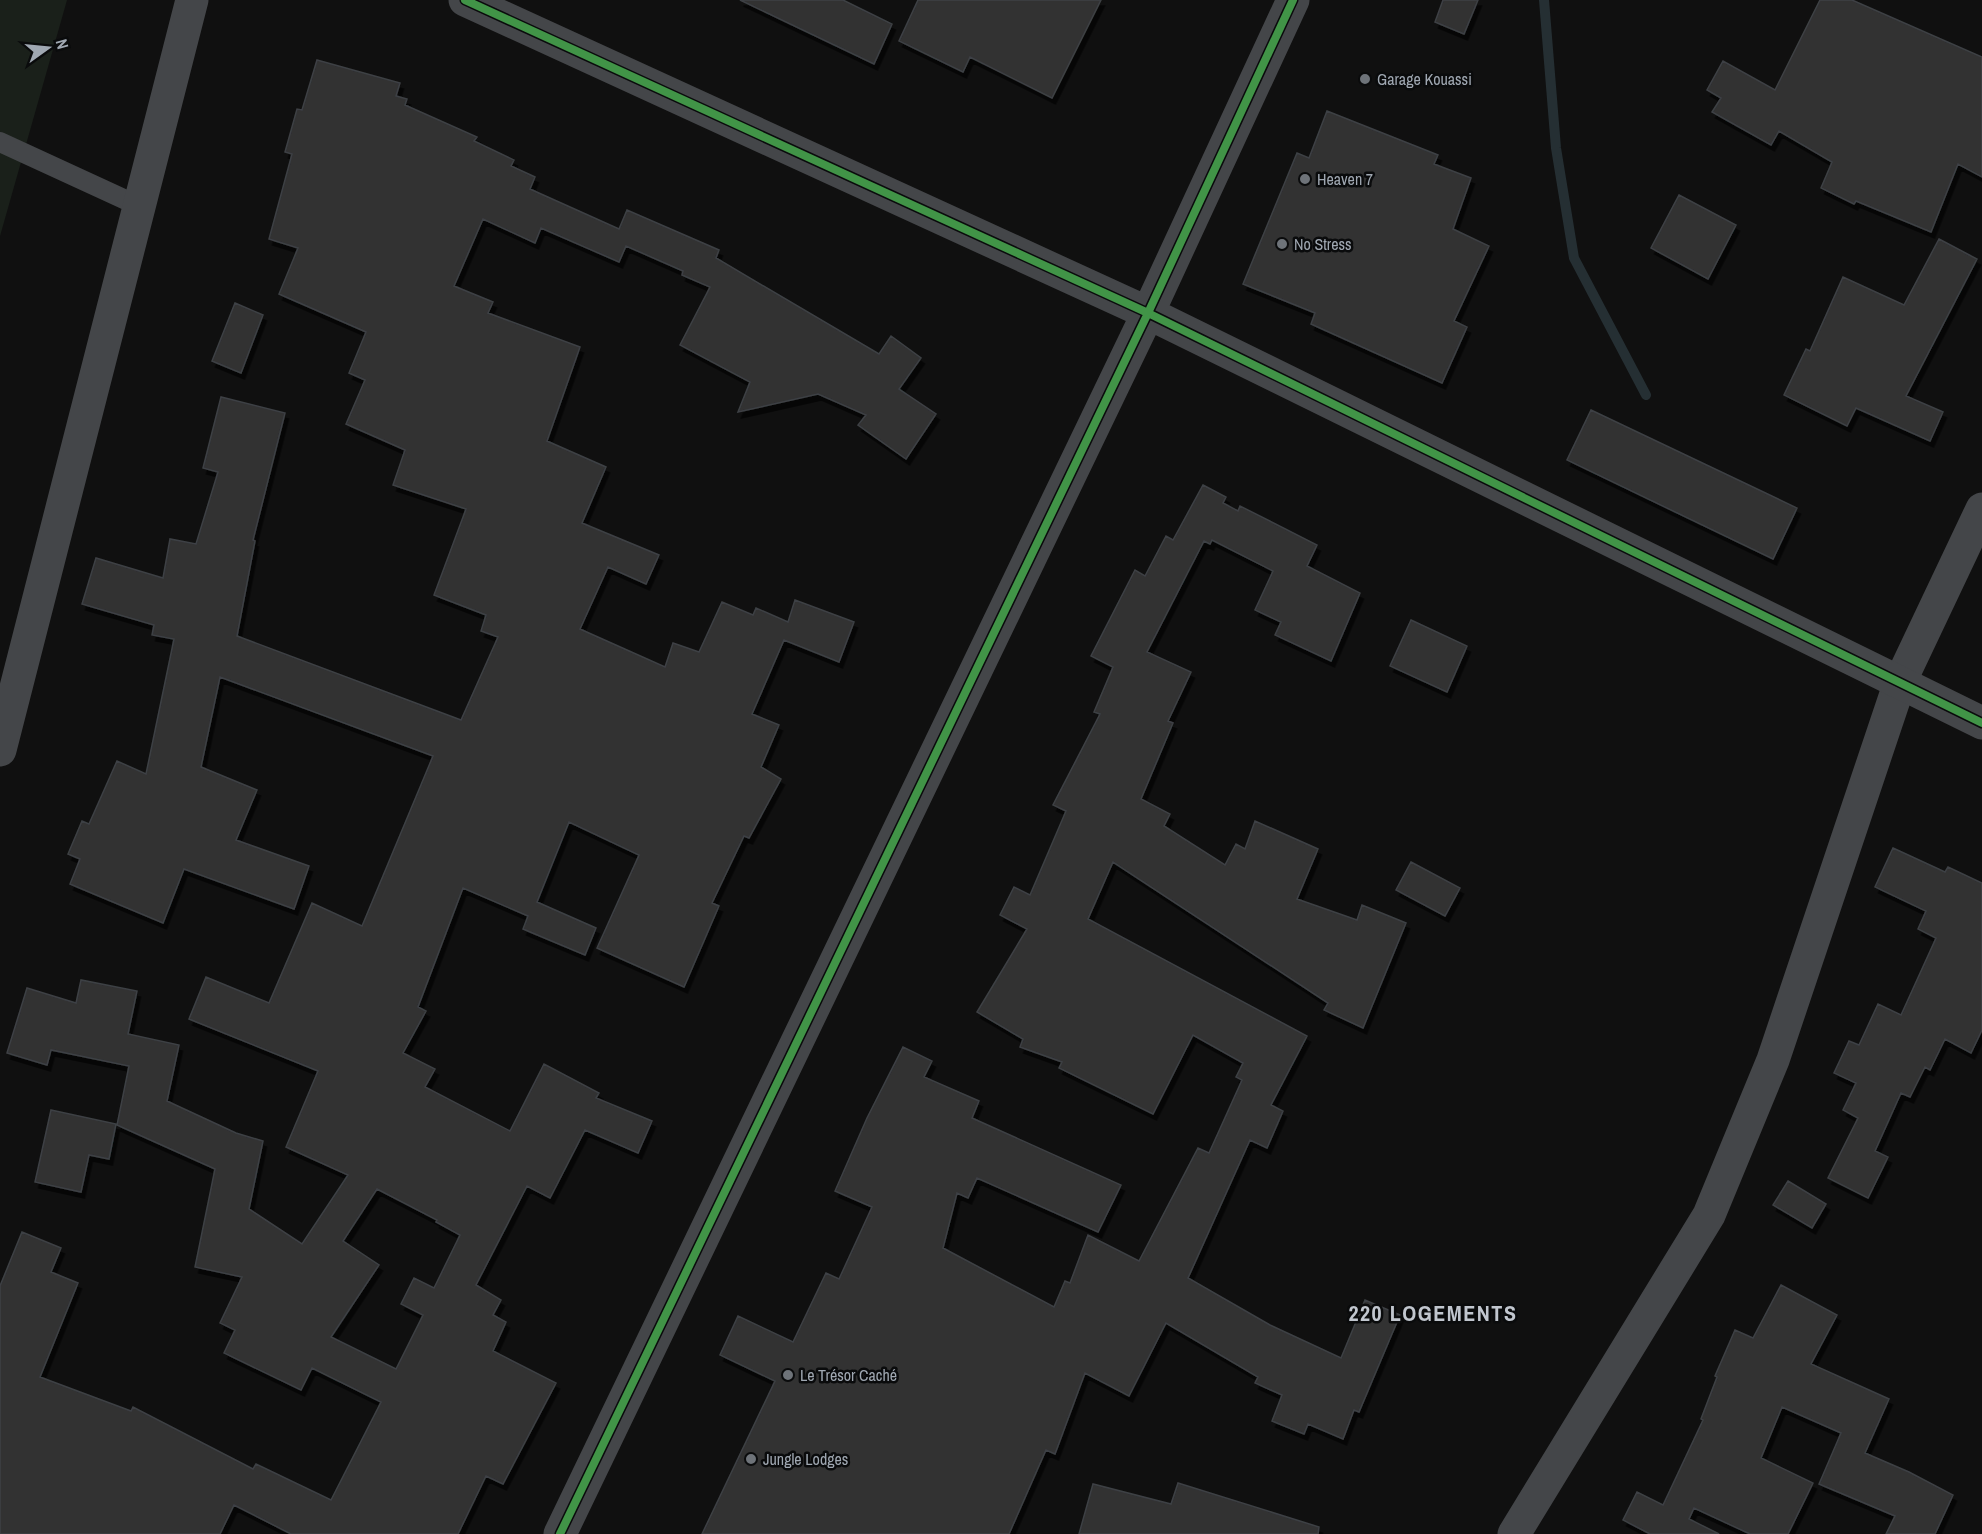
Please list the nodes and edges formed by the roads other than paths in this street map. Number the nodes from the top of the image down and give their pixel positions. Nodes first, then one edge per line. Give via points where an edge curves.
1 (192, 0) edge
2 (465, 0) edge
3 (1293, 0) edge
4 (0, 142) edge
5 (139, 206) junction
6 (1148, 313) junction
7 (1982, 509) edge
8 (1900, 682) junction
9 (1982, 723) edge
10 (0, 750) edge
11 (560, 1534) edge
12 (1514, 1534) edge

1 - 5 street
2 - 6 street
3 - 6 street
4 - 5 lane
5 - 10 street
6 - 8 street
6 - 11 street
7 - 8 street
8 - 9 street
8 - 12 street via 1773,1060 1709,1215

